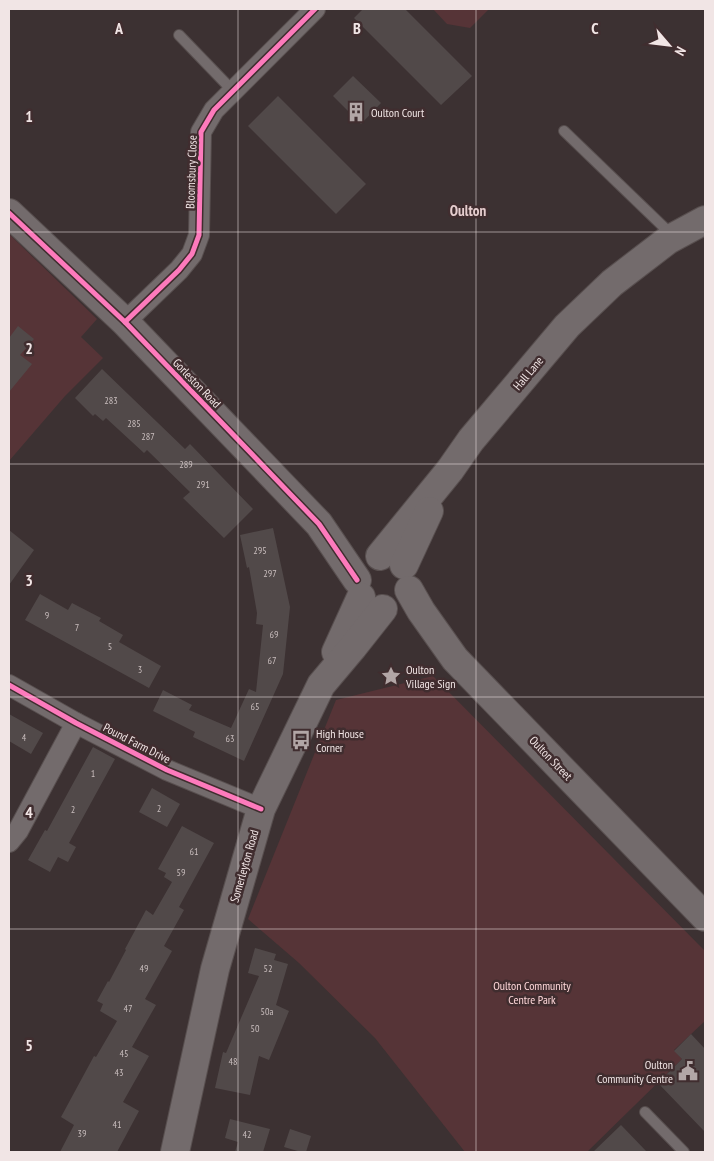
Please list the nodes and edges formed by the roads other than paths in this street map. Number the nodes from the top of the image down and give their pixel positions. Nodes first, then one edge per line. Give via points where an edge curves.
1 (314, 9) edge
2 (179, 35) dead end
3 (233, 91) junction
4 (564, 131) dead end
5 (9, 213) edge
6 (705, 220) edge
7 (674, 237) junction
8 (125, 322) junction
9 (383, 583) junction
10 (9, 685) edge
11 (76, 723) junction
12 (261, 809) junction
13 (9, 842) edge
14 (705, 917) edge
15 (645, 1112) dead end
16 (174, 1152) edge
17 (684, 1152) edge

1 - 3 street, Bloomsbury Close
2 - 3 lane
3 - 8 street, Bloomsbury Close via 214,110 201,132 199,235 192,254
4 - 7 lane
5 - 8 main road, Gorleston Road
6 - 7 main road, Hall Lane
7 - 9 main road, Hall Lane via 612,282 567,326 471,440
8 - 9 main road, Gorleston Road via 319,524
9 - 12 main road, Somerleyton Road via 321,685
9 - 14 main road, Oulton Street
10 - 11 street, Pound Farm Drive
11 - 12 street, Pound Farm Drive via 167,770
11 - 13 street
12 - 16 main road, Somerleyton Road via 214,968
15 - 17 lane

